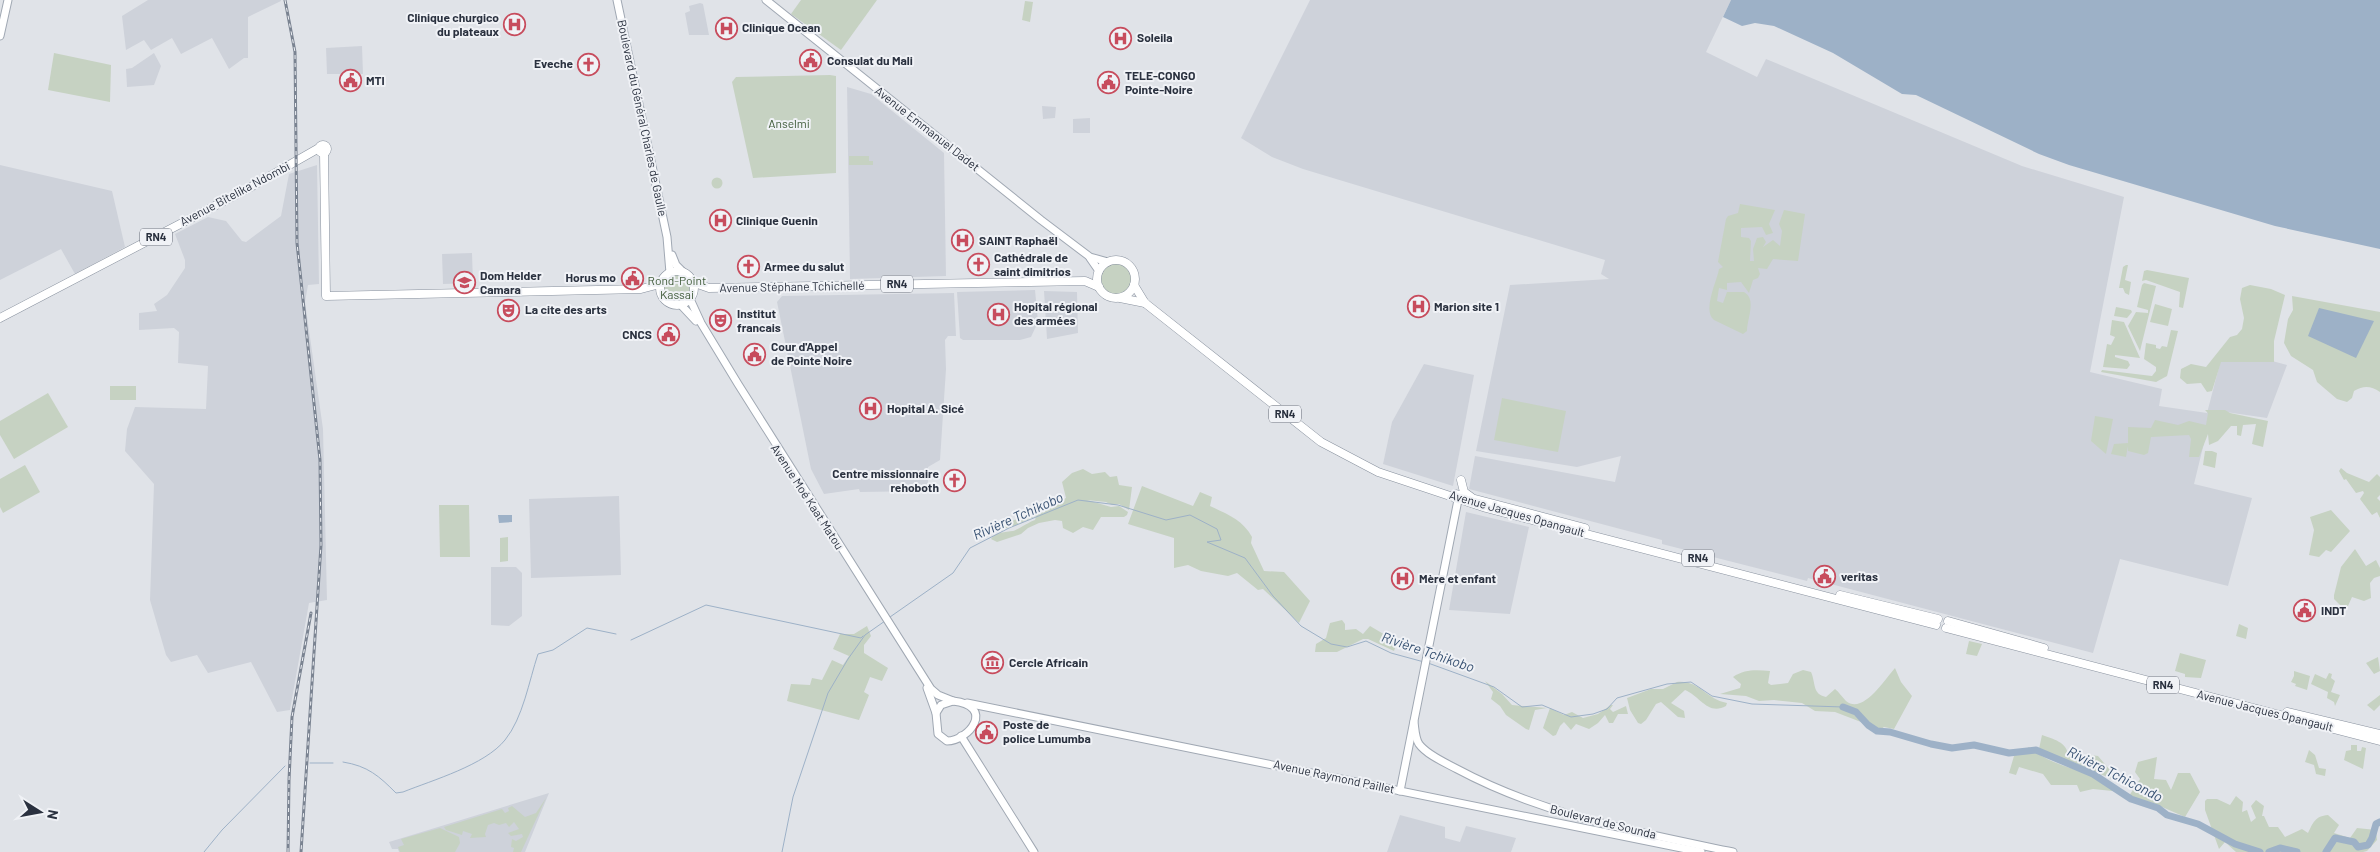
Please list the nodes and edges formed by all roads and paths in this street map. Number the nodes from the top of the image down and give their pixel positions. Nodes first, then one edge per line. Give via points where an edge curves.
1 (8, 0) edge
2 (617, 0) edge
3 (766, 0) edge
4 (0, 36) edge
5 (667, 237) junction
6 (1090, 257) junction
7 (1108, 262) junction
8 (670, 273) junction
9 (684, 273) junction
10 (1099, 273) junction
11 (1085, 281) junction
12 (692, 282) junction
13 (660, 284) junction
14 (1134, 285) junction
15 (1099, 287) junction
16 (641, 288) junction
17 (709, 288) junction
18 (661, 296) junction
19 (692, 296) junction
20 (1120, 298) junction
21 (1145, 303) junction
22 (681, 305) junction
23 (0, 318) edge
24 (1461, 480) dead end
25 (1459, 497) junction
26 (1472, 498) junction
27 (1937, 622) junction
28 (1947, 625) junction
29 (930, 690) junction
30 (953, 701) junction
31 (967, 703) junction
32 (979, 705) junction
33 (936, 713) junction
34 (976, 714) junction
35 (1414, 722) junction
36 (2380, 734) edge
37 (961, 736) junction
38 (2380, 741) edge
39 (1409, 746) junction
40 (1420, 746) junction
41 (1400, 791) junction
42 (1034, 852) edge
43 (1701, 852) edge
44 (1734, 852) edge

1 - 4 main road
2 - 5 main road, Boulevard du Général Charles de Gaulle
3 - 6 main road, Avenue Emmanuel Dadet
5 - 8 main road, Boulevard du Général Charles de Gaulle
5 - 9 main road, Boulevard du Général Charles de Gaulle via 676,265
6 - 7 main road, Avenue Emmanuel Dadet
6 - 10 main road, Avenue Emmanuel Dadet
7 - 10 highway, RN4
7 - 14 highway, RN4 via 1120,261 1130,266
8 - 9 highway
8 - 13 highway
9 - 12 highway, RN4
10 - 11 highway, Avenue Stéphane Tchichellé / RN4
10 - 15 highway
11 - 15 highway, Avenue Stéphane Tchichellé / RN4
11 - 17 highway, Avenue Stéphane Tchichellé / RN4
12 - 17 highway, Avenue Stéphane Tchichellé / RN4
12 - 19 highway
13 - 16 highway, RN4
13 - 18 highway
14 - 20 highway
14 - 21 highway, RN4
15 - 20 highway, RN4 via 1108,296
16 - 18 highway, RN4
16 - 23 highway, Avenue Bitelika Ndombi / RN4 via 326,296 322,152 311,154
17 - 19 highway, Avenue Stéphane Tchichellé / RN4
18 - 22 highway, RN4 via 671,305
19 - 22 highway, RN4
19 - 29 main road, Avenue Moé Kaat Matou via 700,323
20 - 21 highway, RN4
21 - 25 highway, Avenue Jacques Opangault / RN4 via 1321,442 1378,472
22 - 29 main road, Avenue Moé Kaat Matou via 699,325
24 - 26 highway via 1464,492
25 - 26 highway, RN4
25 - 27 highway, Avenue Jacques Opangault / RN4
25 - 35 main road
26 - 27 highway, RN4
27 - 28 highway, RN4 via 1945,617
28 - 36 highway, Avenue Jacques Opangault / RN4
28 - 38 highway, Avenue Jacques Opangault / RN4
29 - 30 main road
29 - 33 main road
30 - 31 main road
30 - 33 main road via 941,705
31 - 32 main road, Avenue Raymond Paillet
31 - 34 main road
32 - 34 main road
32 - 41 main road, Avenue Raymond Paillet
33 - 37 main road via 941,738 952,741
34 - 37 main road via 973,724
35 - 39 main road
35 - 40 main road
37 - 42 main road
39 - 40 main road
39 - 41 main road
40 - 44 main road, Boulevard de Sounda via 1475,779 1547,809 1614,827
41 - 43 main road, Avenue Raymond Paillet

